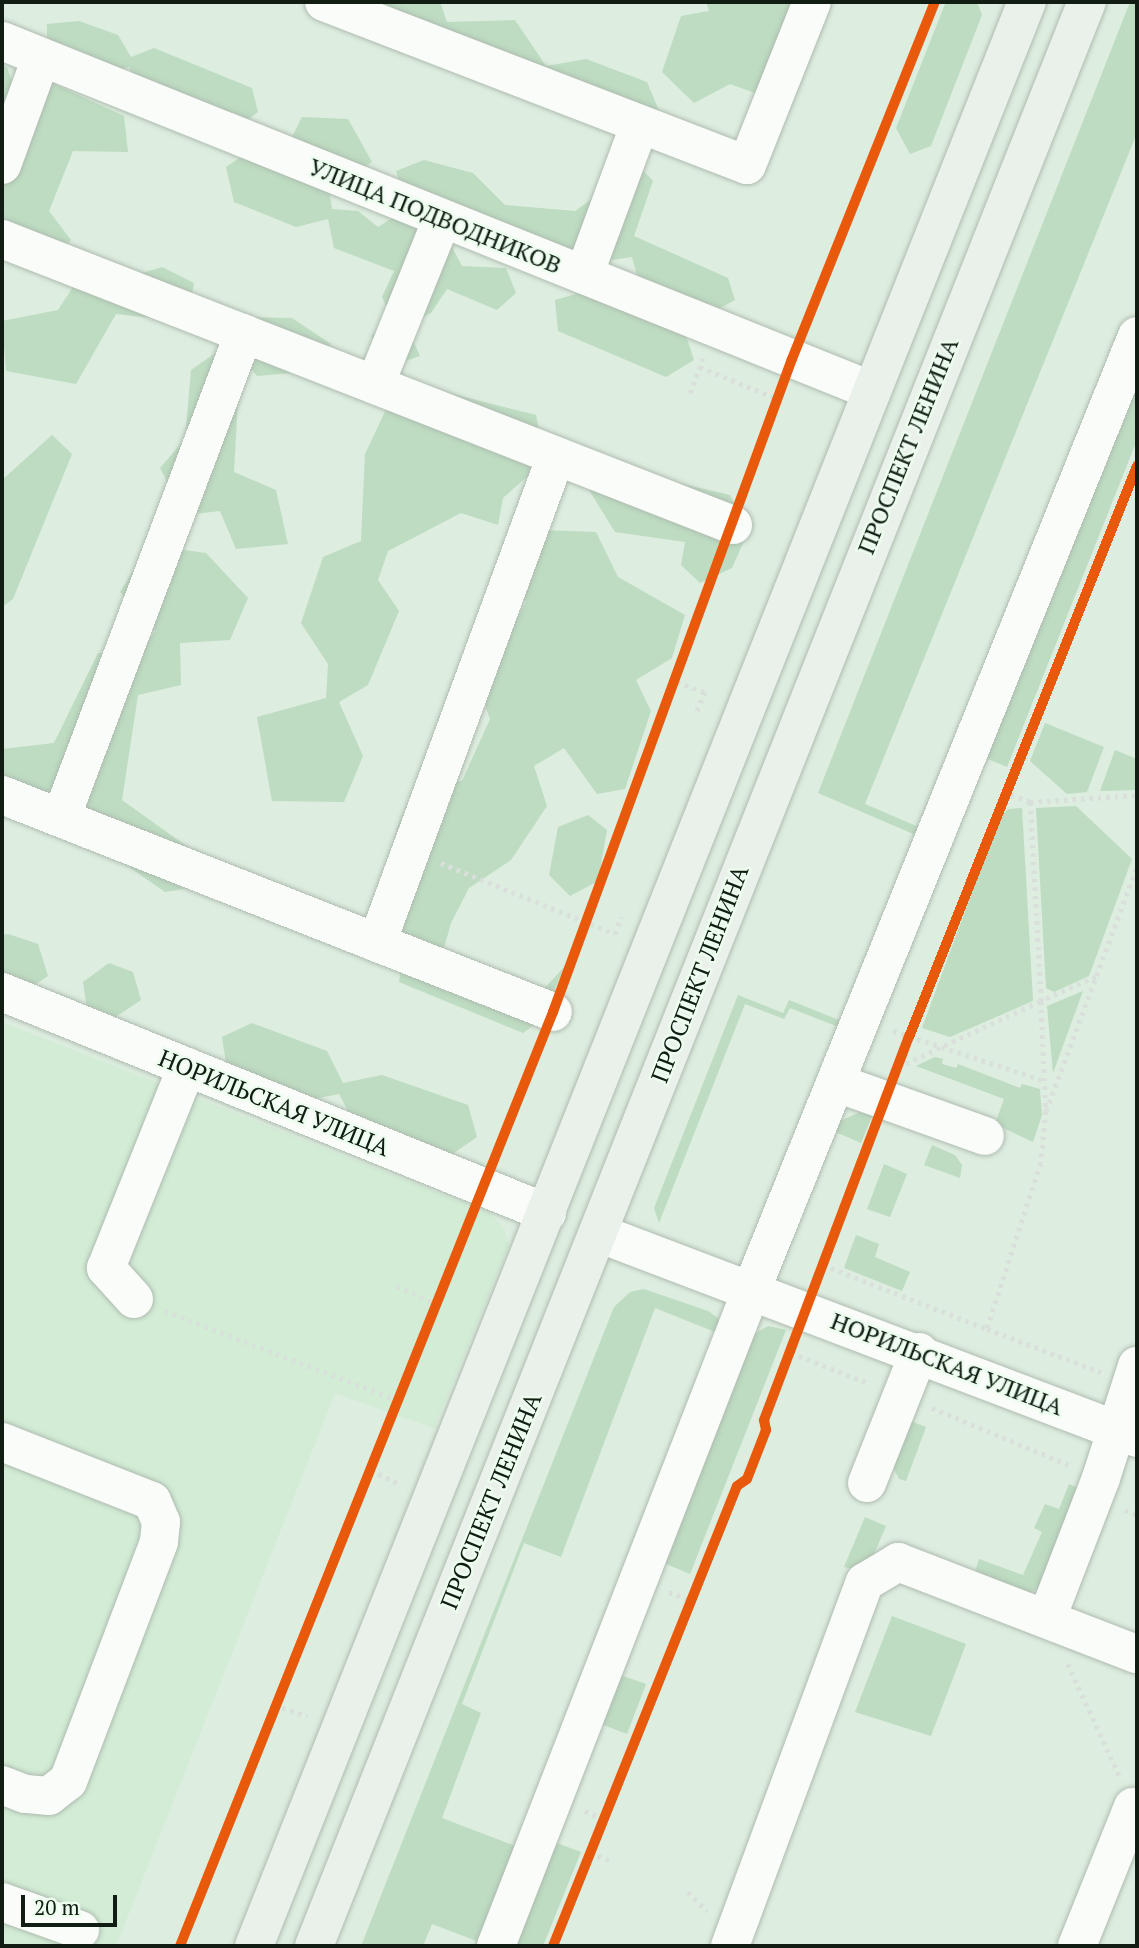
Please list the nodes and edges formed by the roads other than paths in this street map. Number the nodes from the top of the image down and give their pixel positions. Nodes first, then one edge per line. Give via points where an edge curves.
1 (324, 2) edge
2 (811, 2) edge
3 (1027, 2) edge
4 (1087, 2) edge
5 (2, 41) edge
6 (41, 58) junction
7 (639, 126) junction
8 (2, 165) edge
9 (442, 219) junction
10 (2, 239) edge
11 (584, 275) junction
12 (244, 333) junction
13 (1136, 343) edge
14 (375, 385) junction
15 (870, 390) junction
16 (556, 456) junction
17 (733, 525) dead end
18 (2, 795) edge
19 (61, 818) junction
20 (377, 943) junction
21 (2, 992) edge
22 (553, 1012) dead end
23 (187, 1067) junction
24 (837, 1083) junction
25 (985, 1136) dead end
26 (547, 1213) junction
27 (598, 1233) junction
28 (751, 1291) junction
29 (134, 1299) road end
30 (919, 1352) junction
31 (1134, 1375) edge
32 (1126, 1434) edge
33 (2, 1443) edge
34 (867, 1483) dead end
35 (1047, 1618) junction
36 (1137, 1654) edge
37 (2, 1785) edge
38 (1133, 1807) road end
39 (2, 1902) edge
40 (80, 1930) dead end
41 (254, 1946) edge
42 (314, 1946) edge
43 (496, 1946) edge
44 (730, 1946) edge
45 (1077, 1946) edge

1 - 7 street
2 - 7 street via 747,165
3 - 15 main road
4 - 27 main road, ПРОСПЕКТ ЛЕНИНА via 921,410
5 - 6 street, УЛИЦА ПОДВОДНИКОВ
6 - 8 street
6 - 9 street, УЛИЦА ПОДВОДНИКОВ
7 - 11 street
9 - 11 street, УЛИЦА ПОДВОДНИКОВ
9 - 14 street
10 - 12 street
11 - 15 street, УЛИЦА ПОДВОДНИКОВ
12 - 14 street
12 - 19 street
13 - 24 street
14 - 16 street
15 - 26 main road
16 - 17 street
16 - 20 street
18 - 19 street
19 - 20 street
20 - 22 street
21 - 23 street, НОРИЛЬСКАЯ УЛИЦА
23 - 26 street, НОРИЛЬСКАЯ УЛИЦА
23 - 29 street via 106,1268
24 - 25 street via 891,1084
24 - 28 street
26 - 41 main road
27 - 28 street, НОРИЛЬСКАЯ УЛИЦА
27 - 42 main road, ПРОСПЕКТ ЛЕНИНА
28 - 30 street, НОРИЛЬСКАЯ УЛИЦА
28 - 43 street
30 - 32 street, НОРИЛЬСКАЯ УЛИЦА
30 - 34 street
31 - 32 street
32 - 35 street via 1101,1478
33 - 37 street via 152,1502 162,1522 159,1542 68,1781 49,1796 25,1794
35 - 36 street
35 - 44 street via 898,1562 865,1582
38 - 45 street
39 - 40 street

